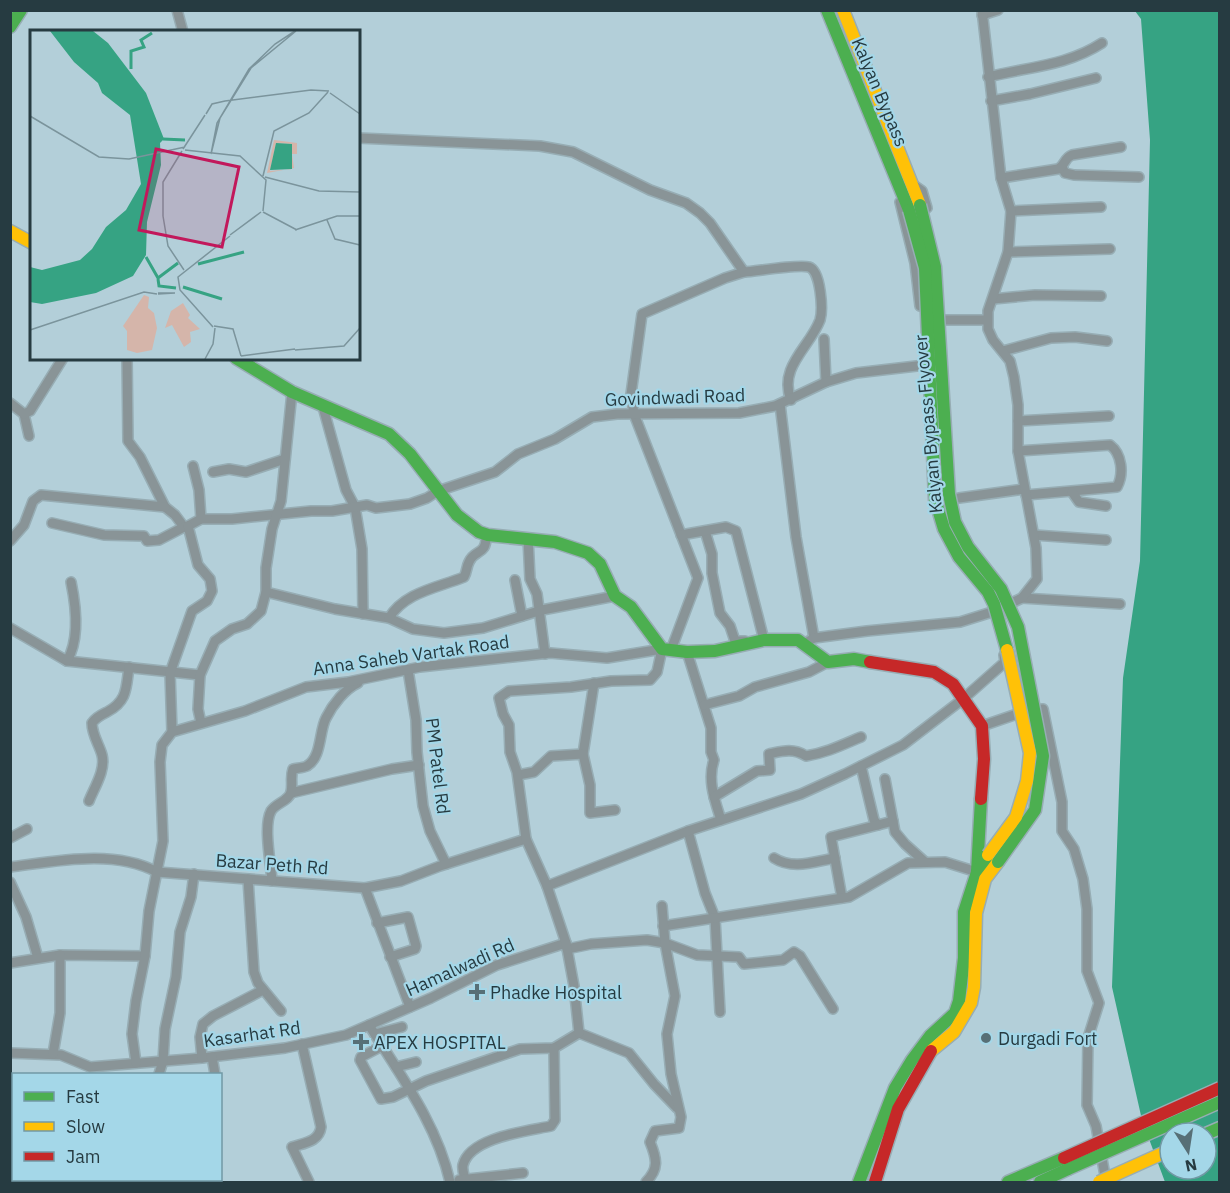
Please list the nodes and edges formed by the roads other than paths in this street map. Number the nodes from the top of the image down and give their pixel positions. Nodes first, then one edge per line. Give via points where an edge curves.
1 (21, 10) edge
2 (177, 10) edge
3 (827, 10) edge
4 (843, 10) edge
5 (998, 10) edge
6 (982, 13) edge
7 (10, 27) edge
8 (182, 30) edge
9 (1102, 43) dead end
10 (988, 77) junction
11 (1096, 78) dead end
12 (991, 101) junction
13 (360, 138) edge
14 (1121, 147) dead end
15 (1062, 167) junction
16 (1139, 177) dead end
17 (1001, 178) junction
18 (913, 183) junction
19 (900, 188) junction
20 (1101, 207) dead end
21 (914, 208) junction
22 (1011, 211) junction
23 (10, 231) edge
24 (30, 242) edge
25 (1110, 249) dead end
26 (1008, 252) junction
27 (744, 273) junction
28 (1101, 297) dead end
29 (993, 299) junction
30 (943, 320) junction
31 (987, 320) junction
32 (824, 339) dead end
33 (1107, 341) dead end
34 (1003, 351) junction
35 (62, 360) edge
36 (127, 360) edge
37 (239, 360) edge
38 (923, 365) junction
39 (826, 382) junction
40 (292, 392) junction
41 (791, 400) junction
42 (10, 403) edge
43 (780, 404) junction
44 (323, 407) junction
45 (24, 414) junction
46 (634, 414) junction
47 (1109, 416) dead end
48 (1018, 420) junction
49 (28, 436) dead end
50 (1018, 451) junction
51 (285, 459) junction
52 (193, 466) dead end
53 (213, 472) dead end
54 (438, 490) junction
55 (1025, 492) junction
56 (1072, 492) junction
57 (959, 498) dead end
58 (1106, 506) dead end
59 (165, 507) junction
60 (356, 507) junction
61 (276, 514) junction
62 (201, 519) junction
63 (52, 523) dead end
64 (186, 526) junction
65 (705, 531) junction
66 (486, 535) junction
67 (681, 535) junction
68 (1034, 535) junction
69 (528, 538) junction
70 (1106, 540) dead end
71 (10, 541) edge
72 (514, 580) dead end
73 (71, 582) dead end
74 (266, 592) junction
75 (615, 596) junction
76 (1022, 598) junction
77 (1120, 604) dead end
78 (540, 611) junction
79 (992, 612) junction
80 (363, 614) junction
81 (522, 616) junction
82 (389, 618) junction
83 (10, 628) edge
84 (763, 639) junction
85 (809, 641) junction
86 (666, 650) junction
87 (687, 652) junction
88 (545, 654) junction
89 (68, 661) junction
90 (828, 662) junction
91 (1005, 662) junction
92 (129, 667) junction
93 (408, 670) junction
94 (170, 673) junction
95 (201, 675) junction
96 (371, 677) junction
97 (594, 683) junction
98 (963, 699) junction
99 (704, 705) junction
100 (1017, 714) junction
101 (201, 723) junction
102 (982, 726) junction
103 (172, 732) junction
104 (861, 737) dead end
105 (583, 754) junction
106 (419, 765) junction
107 (861, 766) junction
108 (518, 775) junction
109 (885, 779) dead end
110 (1023, 785) dead end
111 (291, 793) junction
112 (714, 797) junction
113 (89, 801) dead end
114 (615, 810) dead end
115 (721, 820) junction
116 (893, 821) junction
117 (878, 825) junction
118 (27, 829) dead end
119 (688, 831) junction
120 (10, 838) edge
121 (526, 839) junction
122 (774, 858) dead end
123 (835, 858) junction
124 (925, 862) junction
125 (446, 864) junction
126 (10, 867) edge
127 (157, 872) junction
128 (194, 874) junction
129 (981, 876) junction
130 (248, 879) junction
131 (272, 881) junction
132 (10, 882) edge
133 (547, 886) junction
134 (365, 888) junction
135 (842, 898) junction
136 (662, 906) dead end
137 (715, 918) junction
138 (377, 923) junction
139 (663, 926) junction
140 (665, 943) junction
141 (566, 946) junction
142 (60, 955) junction
143 (145, 956) junction
144 (717, 956) junction
145 (390, 957) junction
146 (38, 958) junction
147 (10, 963) edge
148 (263, 990) junction
149 (410, 1007) junction
150 (833, 1009) dead end
151 (281, 1011) dead end
152 (720, 1012) dead end
153 (369, 1025) junction
154 (402, 1027) dead end
155 (579, 1033) junction
156 (375, 1034) junction
157 (302, 1044) junction
158 (382, 1046) junction
159 (554, 1048) junction
160 (10, 1053) edge
161 (53, 1054) junction
162 (207, 1058) junction
163 (164, 1061) junction
164 (416, 1062) dead end
165 (136, 1063) junction
166 (396, 1067) junction
167 (92, 1071) edge
168 (159, 1073) edge
169 (214, 1073) edge
170 (409, 1088) junction
171 (1220, 1088) edge
172 (1220, 1102) edge
173 (679, 1109) junction
174 (1158, 1155) edge
175 (1066, 1164) junction
176 (523, 1173) dead end
177 (465, 1179) junction
178 (119, 1181) edge
179 (134, 1182) edge
180 (309, 1182) edge
181 (450, 1182) edge
182 (646, 1182) edge
183 (859, 1182) edge
184 (875, 1182) edge
185 (1008, 1182) edge
186 (1040, 1182) edge
187 (1099, 1182) edge
188 (1106, 1182) edge

1 - 7 main road
2 - 8 street
3 - 19 main road, Kalyan Bypass
4 - 18 main road, Kalyan Bypass
5 - 6 street
6 - 10 street
9 - 10 street via 1070,60
10 - 12 street
11 - 12 street
12 - 17 street
13 - 27 street via 540,146 573,152 686,203 711,223
14 - 15 street via 1072,155
15 - 16 street via 1065,173 1074,175
15 - 17 street
17 - 22 street
18 - 19 street
18 - 21 main road, Kalyan Bypass Flyover
18 - 30 street via 922,190 939,256
19 - 21 main road, Kalyan Bypass Flyover
19 - 38 street via 920,296
20 - 22 street
21 - 129 main road, Kalyan Bypass Flyover, bridge via 925,268 935,499 944,530 994,604 1030,753 1027,781 1016,817
22 - 26 street
23 - 24 main road
25 - 26 street
26 - 29 street
27 - 41 street via 809,267 818,280 821,317 796,356 788,382
27 - 46 street via 642,314 631,394
28 - 29 street via 1035,295
29 - 31 street
30 - 31 street
30 - 38 street, Govindwadi Road via 945,362
31 - 34 street via 993,340
32 - 39 street
33 - 34 street via 1051,338
34 - 48 street via 1014,377
35 - 45 street via 30,411
36 - 59 street via 128,441
37 - 40 main road
38 - 39 street, Govindwadi Road via 856,373
39 - 41 street, Govindwadi Road
40 - 44 main road
40 - 51 street
41 - 43 street, Govindwadi Road
42 - 45 street
43 - 46 street, Govindwadi Road via 738,413
43 - 85 street
44 - 54 main road via 389,434
44 - 60 street via 346,490
45 - 49 street
46 - 54 street, Govindwadi Road via 592,417 555,439 518,454 495,472
46 - 67 street
47 - 48 street
48 - 50 street
50 - 55 street
50 - 56 street via 1104,445 1114,448 1121,472 1117,487
51 - 53 street via 246,472
51 - 61 street
52 - 62 street
54 - 60 street, Govindwadi Road via 411,504
54 - 66 main road via 457,515
55 - 56 street
55 - 57 street
55 - 68 street
56 - 58 street via 1079,502
59 - 64 street
59 - 71 street via 41,495 33,501 24,525
60 - 61 street, Govindwadi Road
60 - 80 street via 362,549
61 - 62 street, Govindwadi Road
61 - 74 street via 266,568
62 - 64 street
63 - 64 street via 104,535 144,536 147,541 159,540
64 - 94 street via 198,565 210,579 212,591 207,601 192,610
65 - 67 street
65 - 84 street via 726,527 736,531
65 - 84 street via 720,613 738,642
66 - 69 main road
66 - 82 street via 487,543 469,560 464,577 404,601
67 - 86 street via 698,579
68 - 70 street
68 - 76 street via 1037,579
69 - 75 main road via 588,553 600,564
69 - 78 street via 530,579
72 - 81 street
73 - 89 street via 76,610
74 - 80 street
74 - 95 street via 261,611 247,624 215,641
75 - 78 street
75 - 86 main road via 631,607
76 - 77 street
76 - 79 street
78 - 81 street
78 - 88 street
79 - 85 street via 960,622
79 - 91 street
80 - 82 street
81 - 82 street via 483,628 444,633 412,629
83 - 89 street
84 - 85 main road
84 - 87 main road via 715,651
85 - 90 main road
86 - 87 main road
86 - 88 street, Anna Saheb Vartak Road via 607,658
86 - 97 street via 651,680
87 - 99 street
88 - 93 street, Anna Saheb Vartak Road
89 - 92 street
90 - 98 main road via 854,659 934,672 953,684
90 - 99 street via 809,672
91 - 98 street
91 - 100 street
92 - 94 street
92 - 113 street via 124,698 92,723 102,766
93 - 96 street, Anna Saheb Vartak Road
93 - 106 street, PM Patel Rd
94 - 95 street
94 - 103 street
95 - 101 street
96 - 101 street, Anna Saheb Vartak Road via 306,687
96 - 111 street via 349,687 333,706 313,760 307,766 293,769
97 - 105 street
97 - 108 street via 509,691 499,698 509,725 510,752
98 - 102 main road
98 - 107 street via 903,745
99 - 112 street via 711,728
100 - 102 street
100 - 110 street via 1026,759
100 - 188 street via 1042,709 1062,802 1062,831 1074,849 1083,879 1087,970 1099,1004 1088,1038 1087,1105 1096,1126
101 - 103 street, Anna Saheb Vartak Road
102 - 129 main road
103 - 127 street via 162,745 160,762 163,841
104 - 112 street via 830,752 806,756 798,751 769,754 770,770 758,771
105 - 108 street via 550,756 534,772
105 - 114 street via 590,785 590,813
106 - 111 street
106 - 125 street, PM Patel Rd via 423,806
107 - 115 street via 801,794
107 - 117 street
108 - 121 street
109 - 116 street
111 - 131 street via 271,811 267,826
112 - 115 street
115 - 119 street
116 - 117 street
116 - 124 street via 895,832
117 - 123 street via 831,837
118 - 120 street
119 - 133 street
119 - 137 street
121 - 125 street, Bazar Peth Rd
121 - 133 street
122 - 123 street via 784,865
123 - 135 street
124 - 129 street via 945,862
124 - 135 street via 908,862
125 - 134 street, Bazar Peth Rd via 401,881
126 - 127 street, Bazar Peth Rd via 101,859
127 - 128 street, Bazar Peth Rd
127 - 143 street
128 - 130 street, Bazar Peth Rd
128 - 163 street via 180,932
129 - 183 main road via 964,912 964,958 955,1013 930,1036 895,1088
129 - 184 main road via 971,1003 954,1032 932,1051 898,1109
130 - 131 street, Bazar Peth Rd
130 - 148 street via 254,972
131 - 134 street, Bazar Peth Rd
132 - 146 street via 26,916
133 - 141 street
134 - 138 street
135 - 137 street
136 - 139 street
137 - 139 street
137 - 144 street
138 - 145 street
138 - 145 street via 408,917 415,949
139 - 140 street
140 - 141 street, Hamalwadi Rd via 647,940
140 - 144 street, Hamalwadi Rd via 697,955
140 - 173 street via 675,996 667,1034
141 - 149 street, Hamalwadi Rd via 497,965
141 - 155 street
142 - 143 street
142 - 146 street
142 - 161 street via 60,1013
143 - 165 street via 132,1034
144 - 150 street, Hamalwadi Rd via 739,957 744,964 783,960 794,952
144 - 152 street
145 - 149 street
146 - 147 street
148 - 151 street
148 - 162 street via 203,1024 200,1037
149 - 153 street, Hamalwadi Rd
153 - 156 street
153 - 157 street, Kasarhat Rd via 346,1035
154 - 156 street
155 - 159 street
155 - 173 street via 629,1053
156 - 158 street
157 - 162 street, Kasarhat Rd
157 - 180 street via 321,1127 314,1139 292,1148
158 - 166 street
158 - 170 street via 360,1060 379,1098 393,1097
159 - 170 street via 520,1049
159 - 177 street via 552,1126 491,1140 470,1152 463,1166
160 - 161 street
161 - 167 street
162 - 163 street, Kasarhat Rd
162 - 169 street
163 - 165 street, Kasarhat Rd
163 - 168 street
164 - 166 street
165 - 167 street, Kasarhat Rd
166 - 170 street
170 - 181 street via 425,1115
171 - 175 main road, bridge
172 - 175 main road, bridge
173 - 182 street via 679,1128 655,1131 651,1142 657,1160 655,1173
174 - 187 main road, bridge
175 - 185 main road
175 - 186 main road
176 - 177 street
177 - 181 street
178 - 179 street

